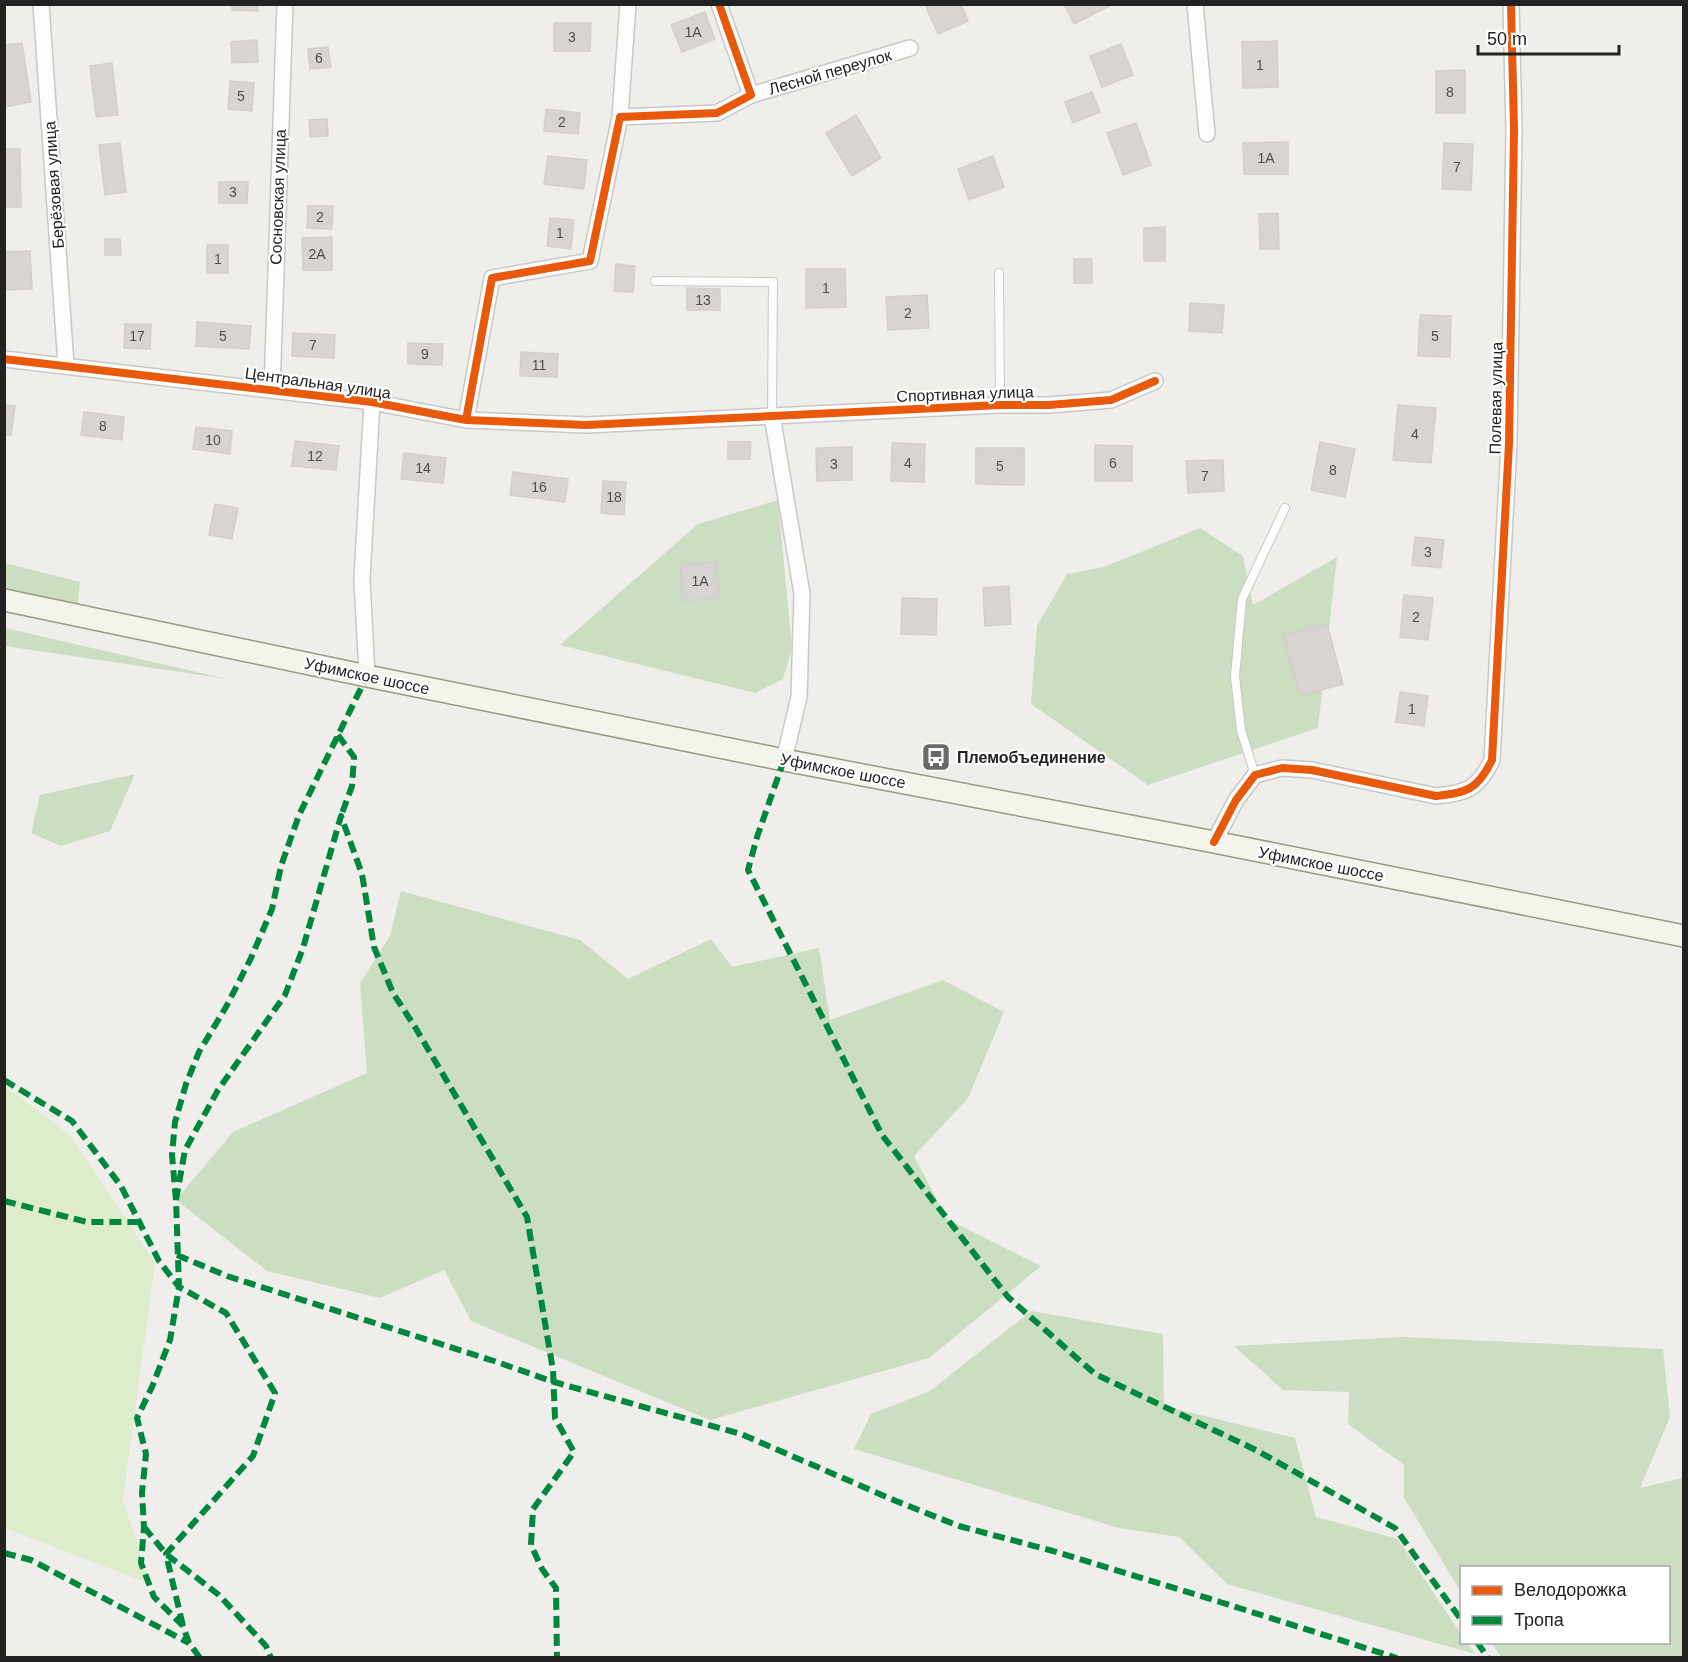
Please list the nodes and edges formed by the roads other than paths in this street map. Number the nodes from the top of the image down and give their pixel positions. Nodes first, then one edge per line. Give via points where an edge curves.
1 (41, 4) edge
2 (285, 4) edge
3 (628, 4) edge
4 (719, 4) edge
5 (1194, 4) edge
6 (1511, 4) edge
7 (910, 48) dead end
8 (751, 95) junction
9 (620, 117) junction
10 (1207, 134) dead end
11 (999, 273) dead end
12 (655, 281) dead end
13 (4, 359) edge
14 (66, 365) junction
15 (1155, 381) dead end
16 (272, 390) junction
17 (372, 402) junction
18 (1000, 405) junction
19 (772, 415) junction
20 (466, 420) junction
21 (1285, 508) dead end
22 (4, 600) edge
23 (366, 676) junction
24 (784, 760) junction
25 (1255, 775) junction
26 (1214, 842) junction
27 (1683, 936) edge

1 - 14 street, Берёзовая улица
2 - 16 street, Сосновская улица
3 - 9 street
4 - 8 street
5 - 10 street
6 - 25 street, Полевая улица via 1514,129 1509,443 1492,760 1475,786 1456,794 1436,796 1312,770 1282,768
7 - 8 street, Лесной переулок
8 - 9 street via 717,113
9 - 20 street via 590,261 492,278
11 - 18 lane
12 - 19 lane via 773,282
13 - 14 street, Центральная улица
14 - 16 street, Центральная улица
15 - 18 street, Спортивная улица via 1111,400
16 - 17 street, Центральная улица
17 - 20 street, Центральная улица
17 - 23 street via 362,579
18 - 19 street, Спортивная улица
19 - 20 street, Центральная улица via 586,425
19 - 24 street via 802,594 799,697
21 - 25 lane via 1242,599 1235,676 1241,730
22 - 23 main road, Уфимское шоссе
23 - 24 main road, Уфимское шоссе
24 - 26 main road, Уфимское шоссе
25 - 26 street via 1236,800
26 - 27 main road, Уфимское шоссе

